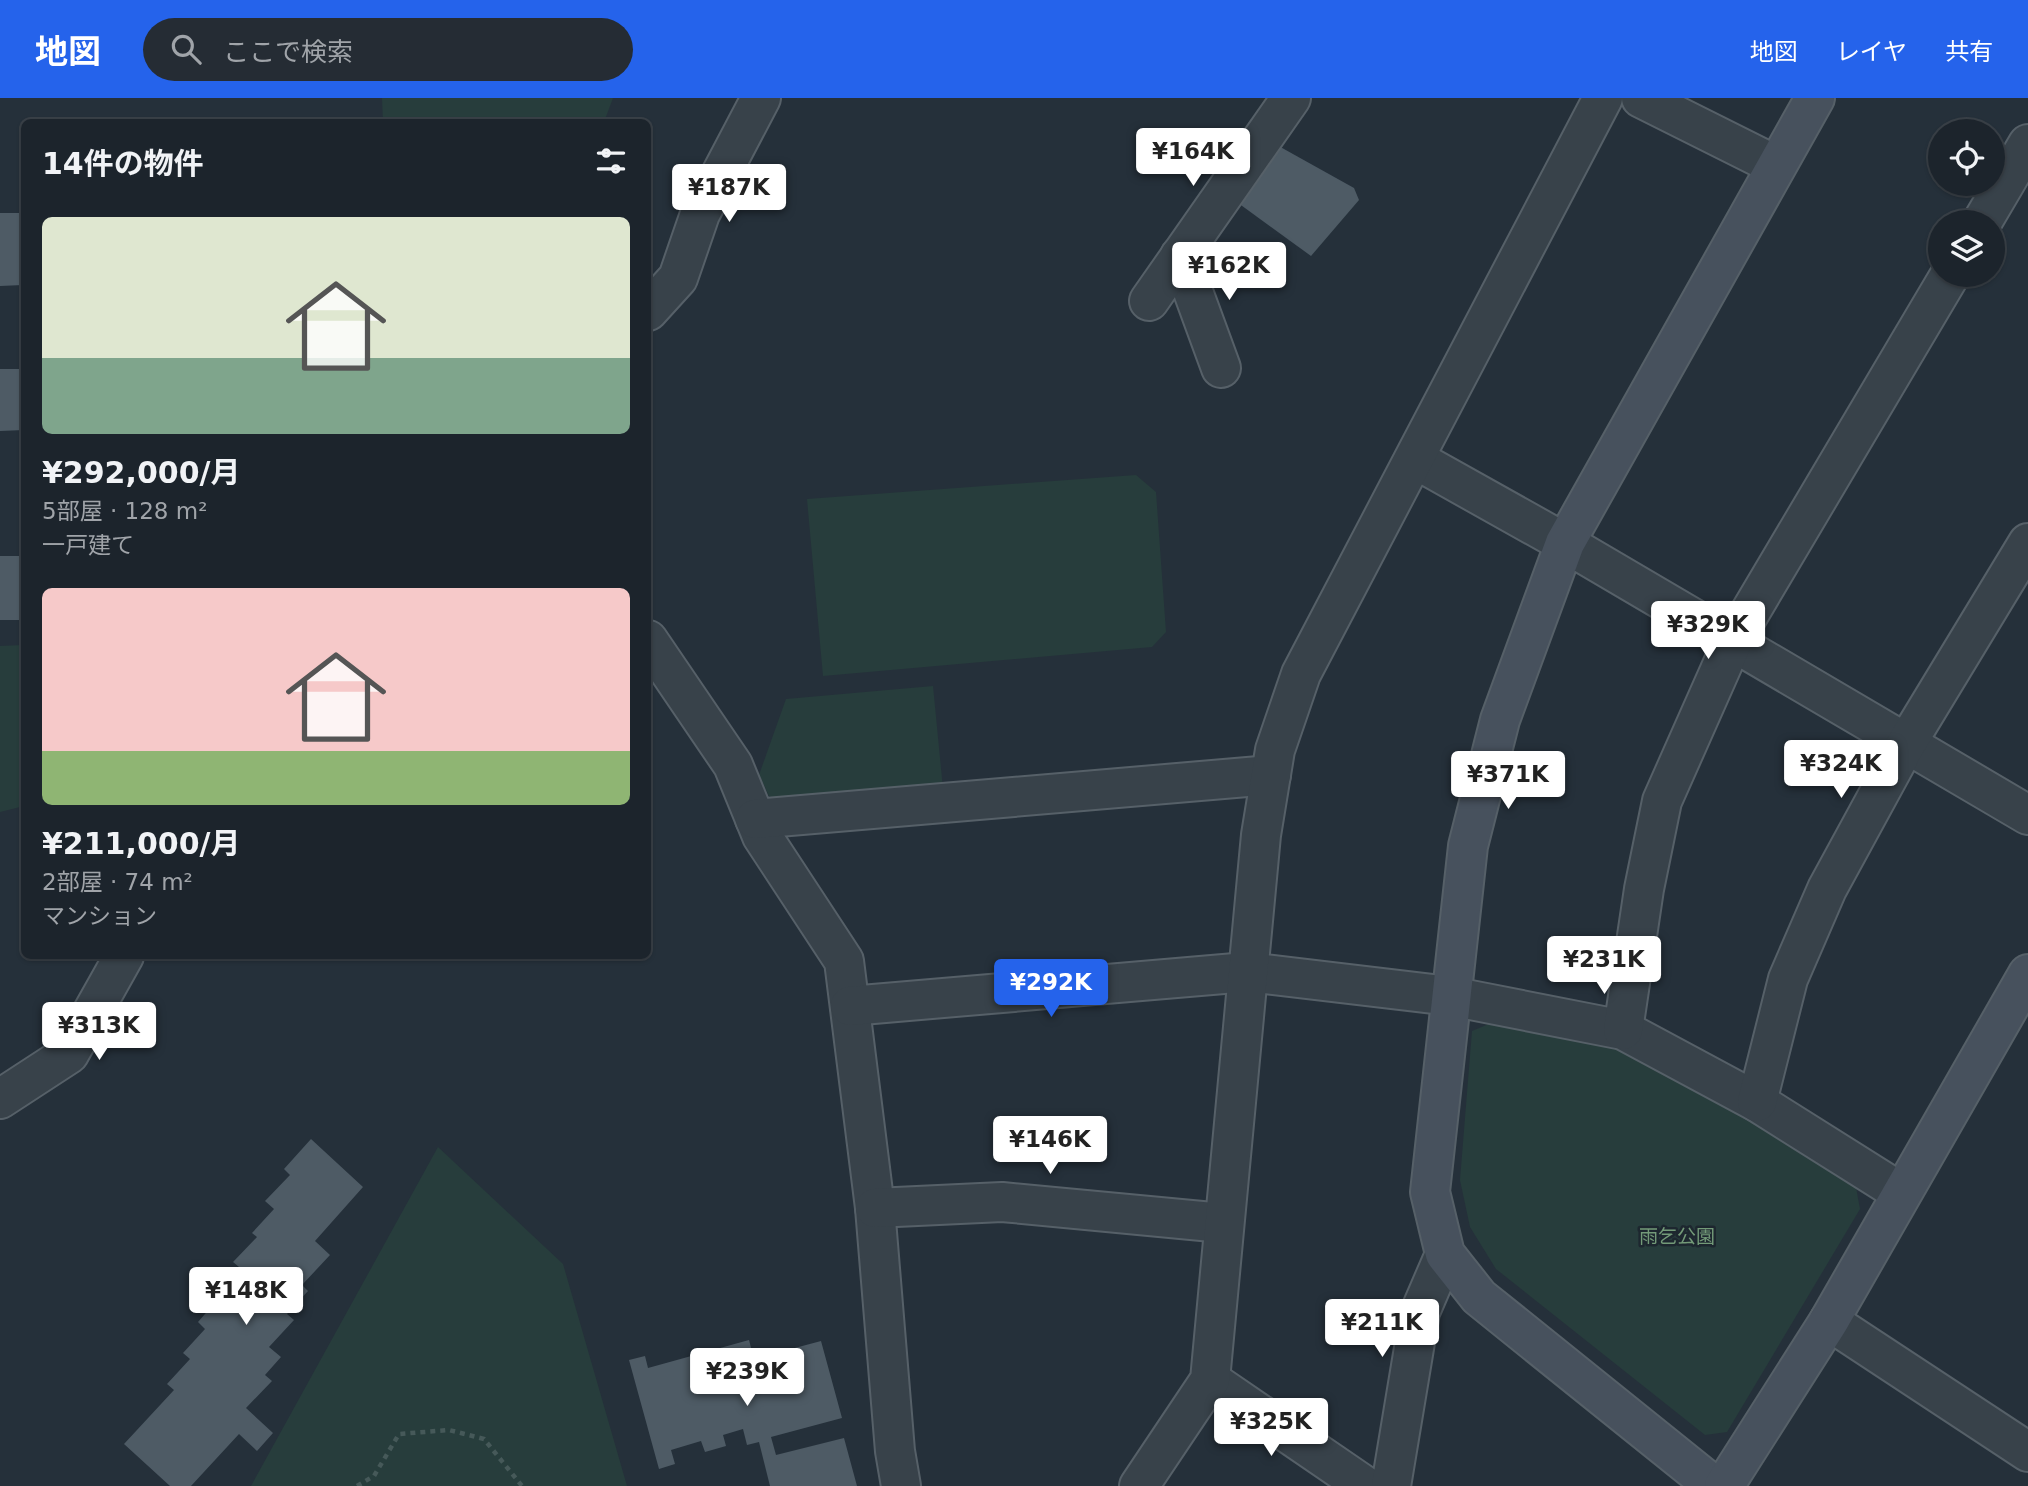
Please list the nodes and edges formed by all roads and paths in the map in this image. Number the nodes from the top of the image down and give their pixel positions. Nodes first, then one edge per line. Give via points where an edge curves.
1 (761, 98) edge
2 (1291, 98) edge
3 (1603, 98) edge
4 (1641, 98) edge
5 (1815, 98) edge
6 (2028, 144) edge
7 (1775, 165) junction
8 (1989, 210) edge
9 (1180, 256) junction
10 (1943, 287) edge
11 (1149, 301) dead end
12 (651, 308) edge
13 (1221, 368) dead end
14 (1415, 459) junction
15 (1565, 543) junction
16 (2028, 543) edge
17 (1733, 641) junction
18 (651, 643) edge
19 (1906, 744) junction
20 (1271, 775) junction
21 (2028, 815) edge
22 (755, 819) junction
23 (122, 959) edge
24 (1247, 972) junction
25 (2028, 974) edge
26 (1450, 996) junction
27 (850, 1006) junction
28 (1623, 1030) junction
29 (0, 1100) edge
30 (1757, 1102) junction
31 (1900, 1192) junction
32 (875, 1209) junction
33 (1223, 1223) junction
34 (1445, 1254) junction
35 (1829, 1321) junction
36 (1210, 1380) junction
37 (2023, 1435) edge
38 (357, 1486) edge
39 (522, 1486) edge
40 (901, 1486) edge
41 (1139, 1486) edge
42 (1365, 1486) edge
43 (1391, 1486) edge
44 (1714, 1486) edge
45 (1724, 1486) edge

1 - 12 street via 701,214 678,278
2 - 9 street
3 - 14 street
4 - 7 street
5 - 7 street
6 - 8 street
7 - 15 street
9 - 11 street
9 - 13 street
10 - 17 street
14 - 15 street
14 - 20 street via 1301,674
15 - 17 street
15 - 26 street via 1500,720 1468,846
16 - 19 street
17 - 19 street
17 - 28 street via 1661,801
18 - 22 street via 733,765
19 - 21 street
19 - 30 street via 1827,889 1788,979
20 - 22 street
20 - 24 street
22 - 27 street via 845,961
23 - 29 street via 69,1054
24 - 26 street
24 - 27 street
24 - 33 street
25 - 31 street
26 - 28 street
26 - 34 street via 1430,1192
27 - 32 street
28 - 30 street
30 - 31 street
31 - 35 street
32 - 33 street via 1002,1202
32 - 40 street
33 - 36 street
34 - 43 street via 1420,1312
34 - 44 street via 1479,1297
35 - 37 street
35 - 45 street
36 - 41 street
36 - 42 street
38 - 39 path via 374,1476 399,1434 449,1430 484,1438

